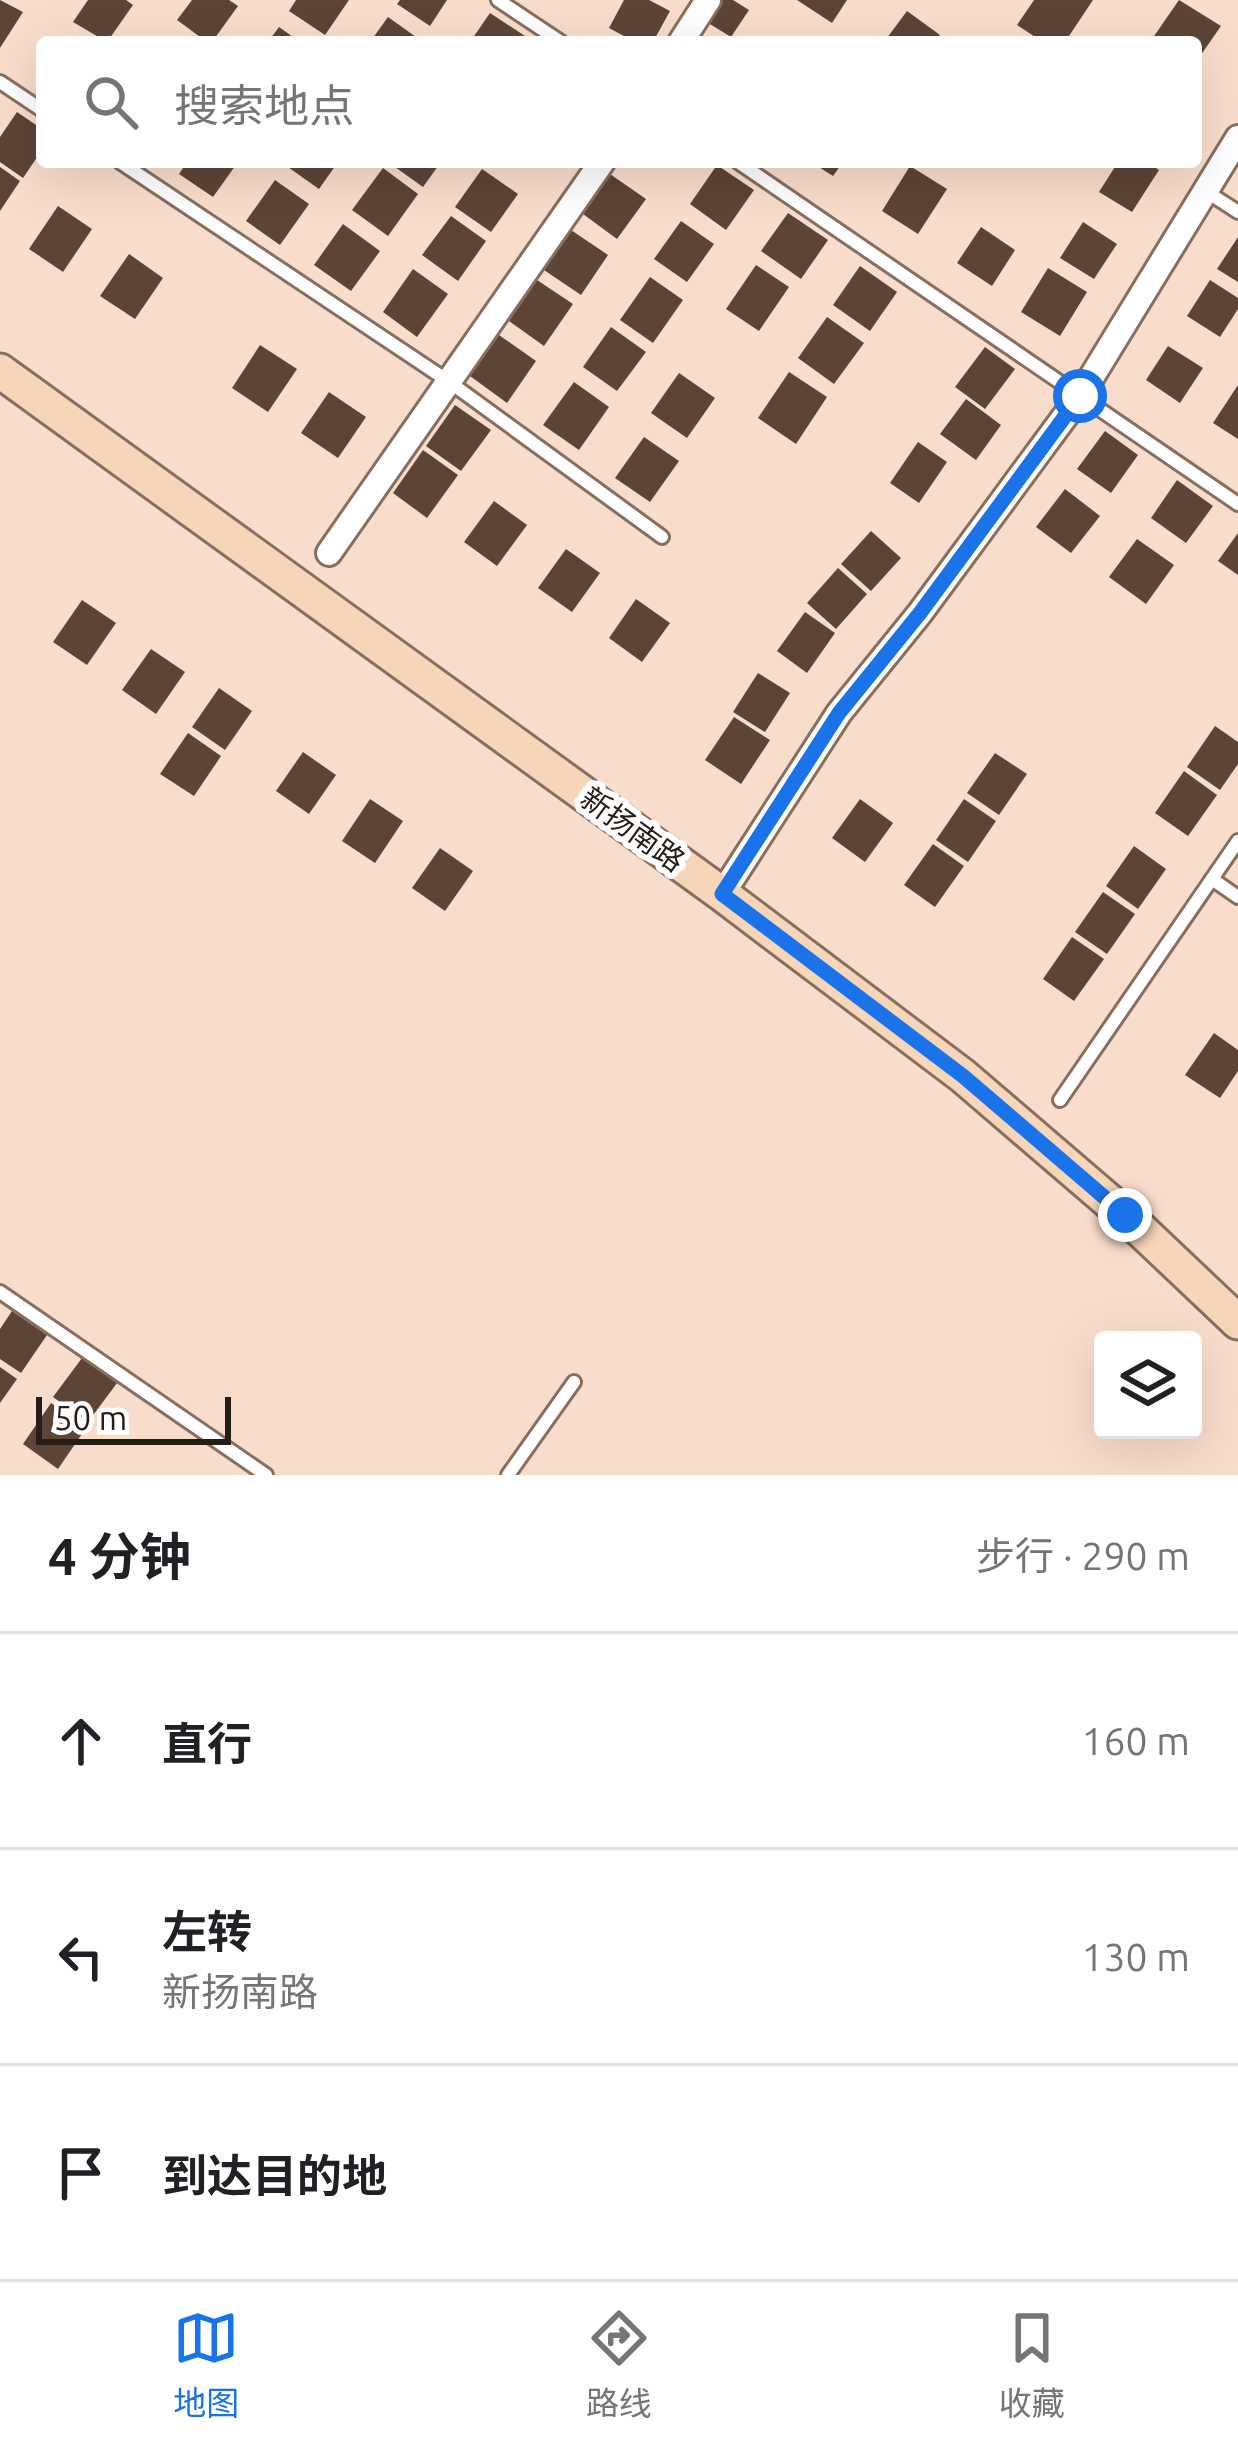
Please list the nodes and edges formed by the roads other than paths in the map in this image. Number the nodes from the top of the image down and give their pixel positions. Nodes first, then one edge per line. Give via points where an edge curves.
1 (498, 0) edge
2 (708, 0) edge
3 (551, 36) edge
4 (686, 36) edge
5 (0, 82) edge
6 (36, 106) edge
7 (1238, 138) edge
8 (129, 168) edge
9 (598, 168) edge
10 (747, 168) edge
11 (1204, 190) junction
12 (1238, 212) edge
13 (0, 371) edge
14 (448, 381) junction
15 (1080, 396) junction
16 (1238, 504) edge
17 (662, 537) dead end
18 (329, 553) dead end
19 (1238, 841) edge
20 (1212, 879) junction
21 (722, 894) junction
22 (1238, 897) edge
23 (1060, 1100) dead end
24 (0, 1292) edge
25 (1238, 1322) edge
26 (574, 1382) dead end
27 (266, 1475) edge
28 (508, 1475) edge

1 - 3 lane
2 - 4 street
5 - 6 lane
7 - 11 street
8 - 14 lane
9 - 14 street
10 - 15 lane
11 - 12 lane
11 - 15 street
13 - 21 street, 新扬南路
14 - 17 lane
14 - 18 street
15 - 16 lane
15 - 21 street via 839,713
19 - 20 lane
20 - 22 lane
20 - 23 lane
21 - 25 street, 新扬南路 via 963,1076
24 - 27 lane
26 - 28 lane

